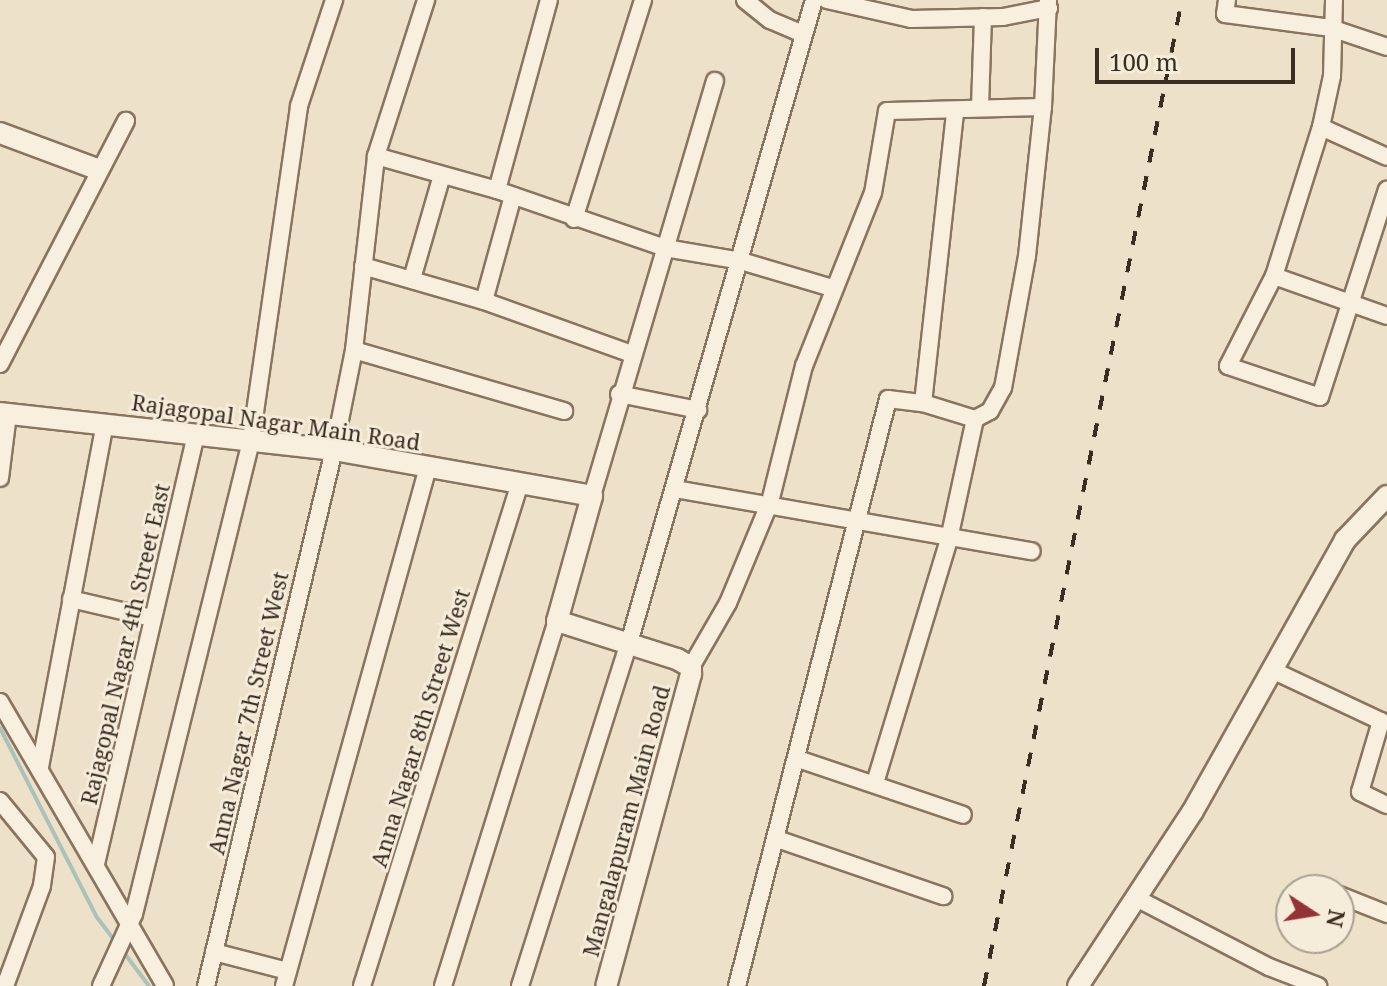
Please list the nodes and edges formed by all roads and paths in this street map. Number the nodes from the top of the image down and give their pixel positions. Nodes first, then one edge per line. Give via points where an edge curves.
1 (334, 0) edge
2 (426, 0) edge
3 (549, 0) edge
4 (643, 0) edge
5 (745, 0) edge
6 (814, 0) edge
7 (827, 0) edge
8 (1227, 0) edge
9 (1334, 0) edge
10 (1048, 4) edge
11 (983, 17) junction
12 (1331, 28) junction
13 (800, 33) junction
14 (1387, 47) edge
15 (715, 81) dead end
16 (980, 107) junction
17 (1043, 107) junction
18 (955, 111) junction
19 (126, 121) dead end
20 (1321, 127) junction
21 (0, 133) edge
22 (376, 156) junction
23 (1387, 157) edge
24 (97, 169) junction
25 (442, 175) junction
26 (497, 190) junction
27 (1387, 190) edge
28 (513, 196) junction
29 (574, 219) junction
30 (665, 248) junction
31 (741, 261) junction
32 (363, 266) junction
33 (1274, 276) junction
34 (412, 279) junction
35 (832, 288) junction
36 (484, 301) junction
37 (1353, 304) junction
38 (1387, 316) edge
39 (354, 350) junction
40 (632, 354) junction
41 (0, 364) edge
42 (619, 394) junction
43 (923, 403) junction
44 (698, 410) junction
45 (564, 411) dead end
46 (4, 414) edge
47 (975, 419) junction
48 (105, 424) junction
49 (196, 434) junction
50 (251, 440) junction
51 (334, 450) junction
52 (428, 467) junction
53 (0, 478) edge
54 (520, 483) junction
55 (675, 489) junction
56 (592, 496) junction
57 (1387, 496) edge
58 (770, 502) junction
59 (858, 523) junction
60 (949, 539) junction
61 (1032, 551) dead end
62 (71, 599) junction
63 (152, 618) junction
64 (557, 621) junction
65 (629, 643) junction
66 (691, 667) junction
67 (1272, 670) junction
68 (0, 702) edge
69 (798, 759) junction
70 (40, 767) junction
71 (875, 783) junction
72 (0, 801) edge
73 (1387, 805) edge
74 (963, 815) dead end
75 (777, 839) junction
76 (96, 864) junction
77 (943, 896) dead end
78 (1136, 898) junction
79 (1355, 901) edge
80 (1387, 914) edge
81 (124, 933) junction
82 (214, 952) junction
83 (286, 979) edge
84 (5, 986) edge
85 (101, 986) edge
86 (165, 986) edge
87 (206, 986) edge
88 (362, 986) edge
89 (443, 986) edge
90 (520, 986) edge
91 (606, 986) edge
92 (737, 986) edge
93 (1078, 986) edge
94 (1318, 986) edge

1 - 50 street via 299,106
2 - 22 street, Anna Nagar 7th Street West
3 - 26 street
4 - 29 street
5 - 13 street via 770,20
6 - 13 street
7 - 11 street via 881,16
8 - 12 street via 1225,14
9 - 12 street
10 - 11 street
10 - 17 street
11 - 16 street
12 - 14 street
12 - 20 street via 1332,76
13 - 31 street via 789,99
15 - 30 street
16 - 17 street
16 - 18 street
17 - 47 street via 1027,256 1003,388 990,411
18 - 35 street via 887,111 873,193
18 - 43 street
19 - 24 street
20 - 23 street
20 - 33 street
21 - 24 street
22 - 25 street
22 - 32 street, Anna Nagar 7th Street West
24 - 41 street
25 - 26 street
25 - 34 street
26 - 28 street
27 - 37 street
28 - 29 street
28 - 36 street
29 - 30 street
30 - 31 street
30 - 40 street
31 - 35 street
31 - 44 street
32 - 34 street
32 - 39 street, Anna Nagar 7th Street West
33 - 37 street
33 - 37 street via 1228,366 1320,397
34 - 36 street
35 - 58 street via 804,366
36 - 40 street
37 - 38 street
39 - 45 street
39 - 51 street, Anna Nagar 7th Street West
40 - 42 street
42 - 44 street
42 - 56 street
43 - 47 street
43 - 59 street via 888,399
44 - 55 street
46 - 48 street, Rajagopal Nagar Main Road
46 - 53 street
47 - 60 street
48 - 49 street, Rajagopal Nagar Main Road
48 - 62 street
49 - 50 street, Rajagopal Nagar Main Road
49 - 63 street, Rajagopal Nagar 4th Street East
50 - 51 street, Rajagopal Nagar Main Road
50 - 81 street
51 - 52 street, Rajagopal Nagar Main Road
51 - 82 street, Anna Nagar 7th Street West
52 - 54 street, Rajagopal Nagar Main Road
52 - 83 street
54 - 56 street, Rajagopal Nagar Main Road
54 - 88 street, Anna Nagar 8th Street West
55 - 58 street
55 - 65 street
56 - 64 street
57 - 67 street via 1345,540
58 - 59 street
58 - 66 street via 728,603
59 - 60 street
59 - 69 street
60 - 61 street
60 - 71 street
62 - 63 street
62 - 70 street
63 - 76 street, Rajagopal Nagar 4th Street East
64 - 65 street, Mangalapuram Main Road
64 - 89 street
65 - 66 street, Mangalapuram Main Road
65 - 90 street
66 - 91 street, Mangalapuram Main Road
67 - 73 street via 1381,721 1360,792
67 - 78 street via 1193,811
68 - 70 street
69 - 71 street
69 - 75 street
70 - 76 street
71 - 74 street
72 - 84 street via 46,857 42,886
75 - 77 street
75 - 92 street
76 - 81 street
78 - 93 street
78 - 94 street via 1269,967
79 - 80 street
81 - 85 street
81 - 86 street
82 - 83 street
82 - 87 street, Anna Nagar 7th Street West

